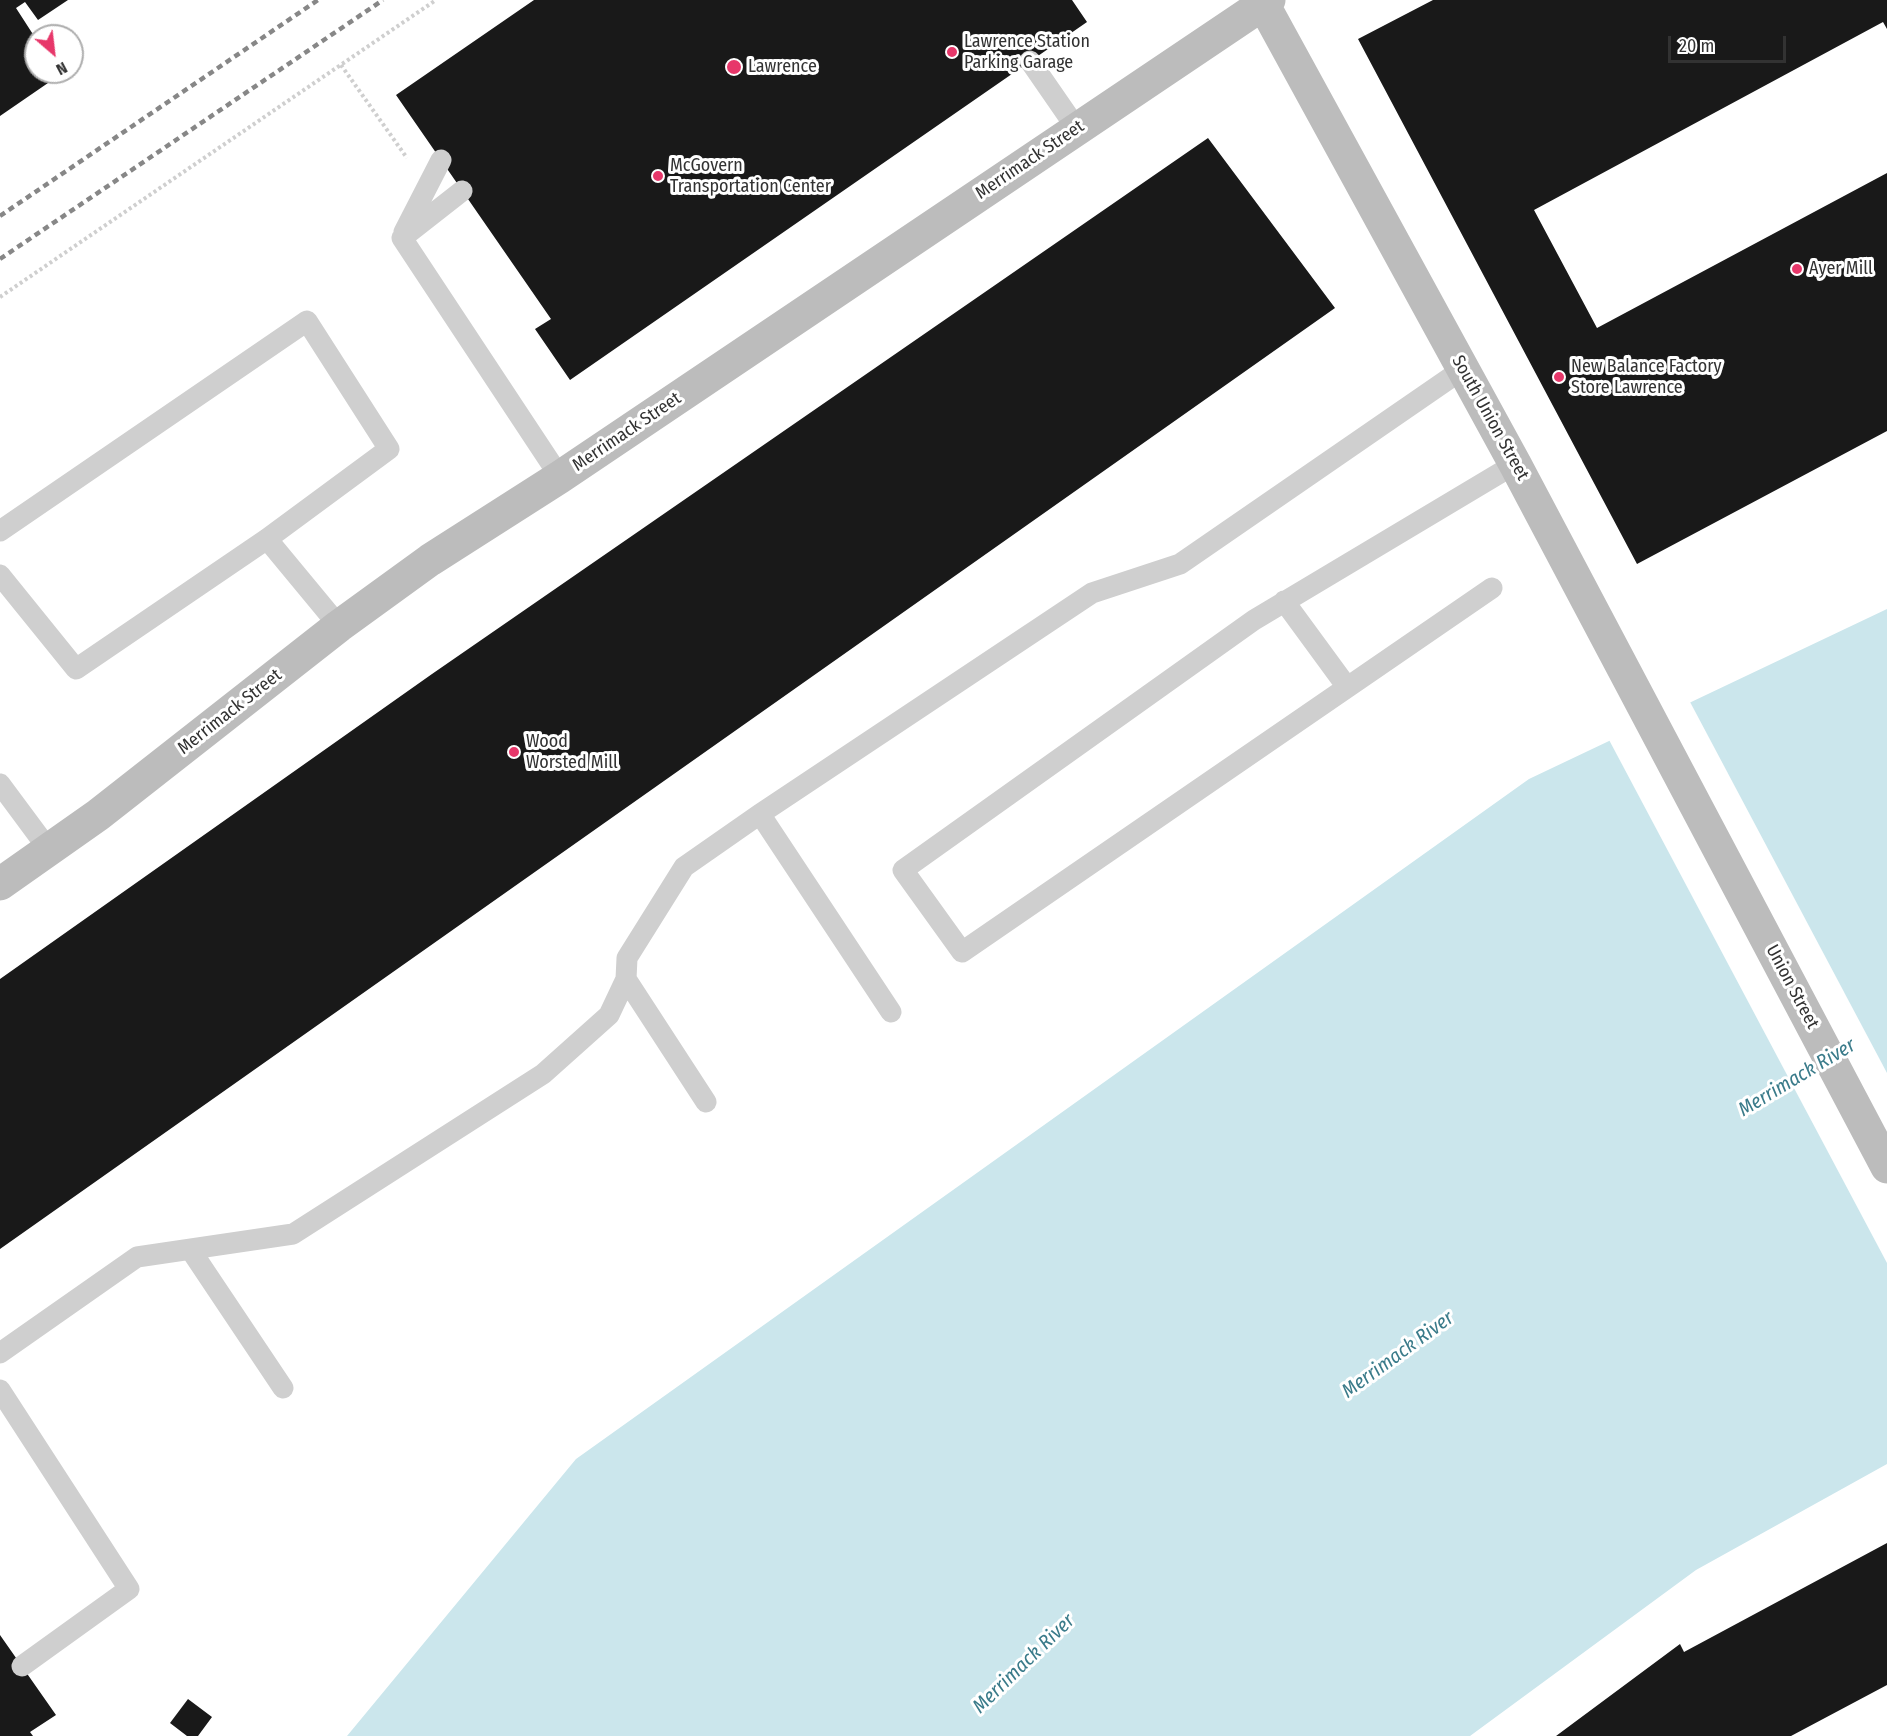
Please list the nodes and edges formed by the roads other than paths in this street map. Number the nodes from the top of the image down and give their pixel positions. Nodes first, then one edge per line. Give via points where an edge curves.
1 (1264, 1) edge
2 (1030, 61) dead end
3 (1077, 129) junction
4 (441, 160) dead end
5 (462, 191) dead end
6 (402, 238) junction
7 (1463, 369) junction
8 (1515, 464) junction
9 (560, 477) junction
10 (0, 531) edge
11 (267, 539) junction
12 (0, 574) edge
13 (1492, 588) dead end
14 (1284, 601) junction
15 (339, 626) junction
16 (1347, 687) junction
17 (0, 784) edge
18 (760, 814) junction
19 (1713, 839) joint
20 (49, 850) junction
21 (0, 884) edge
22 (626, 979) junction
23 (891, 1012) dead end
24 (706, 1102) dead end
25 (1887, 1167) edge
26 (190, 1249) junction
27 (0, 1353) edge
28 (283, 1388) dead end
29 (0, 1390) edge
30 (22, 1666) dead end

1 - 3 main road, Merrimack Street
1 - 7 main road, South Union Street
2 - 3 lane
3 - 9 main road, Merrimack Street
4 - 6 lane
5 - 6 lane
6 - 9 lane
7 - 8 main road, South Union Street
7 - 18 lane via 1179,564 1092,593
8 - 14 lane
8 - 19 main road, South Union Street
9 - 15 main road, Merrimack Street via 430,560
10 - 11 lane via 307,321 389,449
11 - 12 lane via 76,669
11 - 15 lane
13 - 16 lane
14 - 16 lane
14 - 16 lane via 903,870 962,952
15 - 20 main road, Merrimack Street
17 - 20 lane
18 - 22 lane via 684,867 627,958
18 - 23 lane
19 - 25 main road, Union Street
20 - 21 main road, Merrimack Street
22 - 24 lane
22 - 26 lane via 609,1015 543,1074 293,1234
26 - 27 lane via 137,1257
26 - 28 lane
29 - 30 lane via 129,1589

